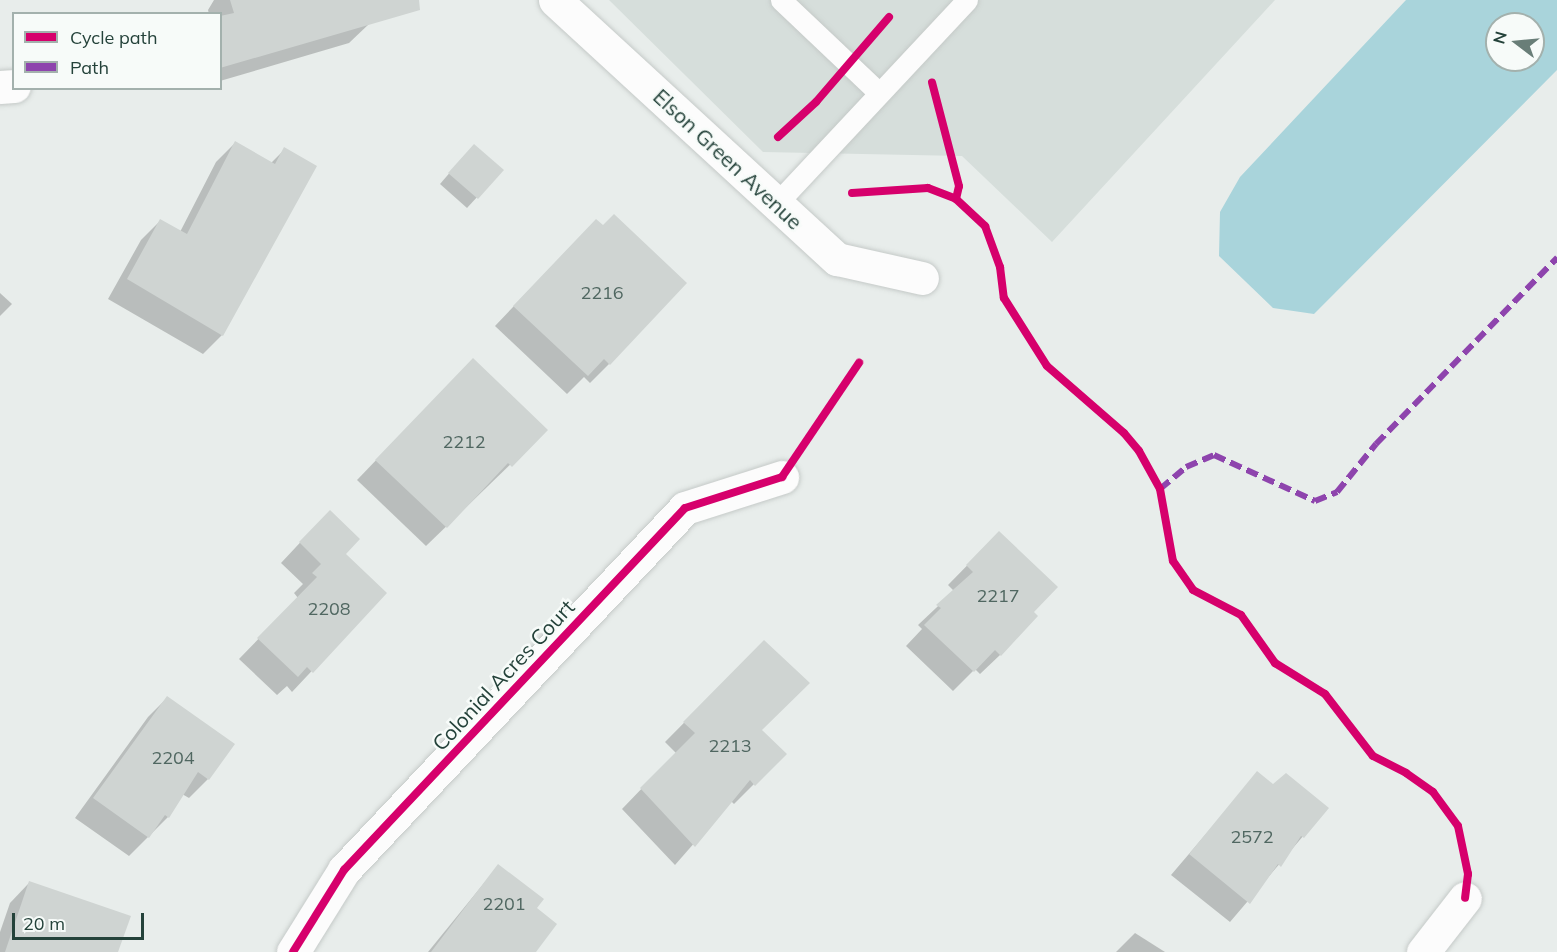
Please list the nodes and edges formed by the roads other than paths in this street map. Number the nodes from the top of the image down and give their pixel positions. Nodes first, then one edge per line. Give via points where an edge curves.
1 (555, 0) edge
2 (781, 0) edge
3 (967, 0) edge
4 (878, 92) junction
5 (777, 203) junction
6 (922, 278) dead end
7 (782, 477) dead end
8 (1465, 898) dead end
9 (293, 952) edge
10 (1423, 952) edge

1 - 5 street, Elson Green Avenue
2 - 4 lane
3 - 4 lane
4 - 5 lane
5 - 6 street, Elson Green Avenue via 837,259
7 - 9 street, Colonial Acres Court via 685,508 344,870
8 - 10 street

